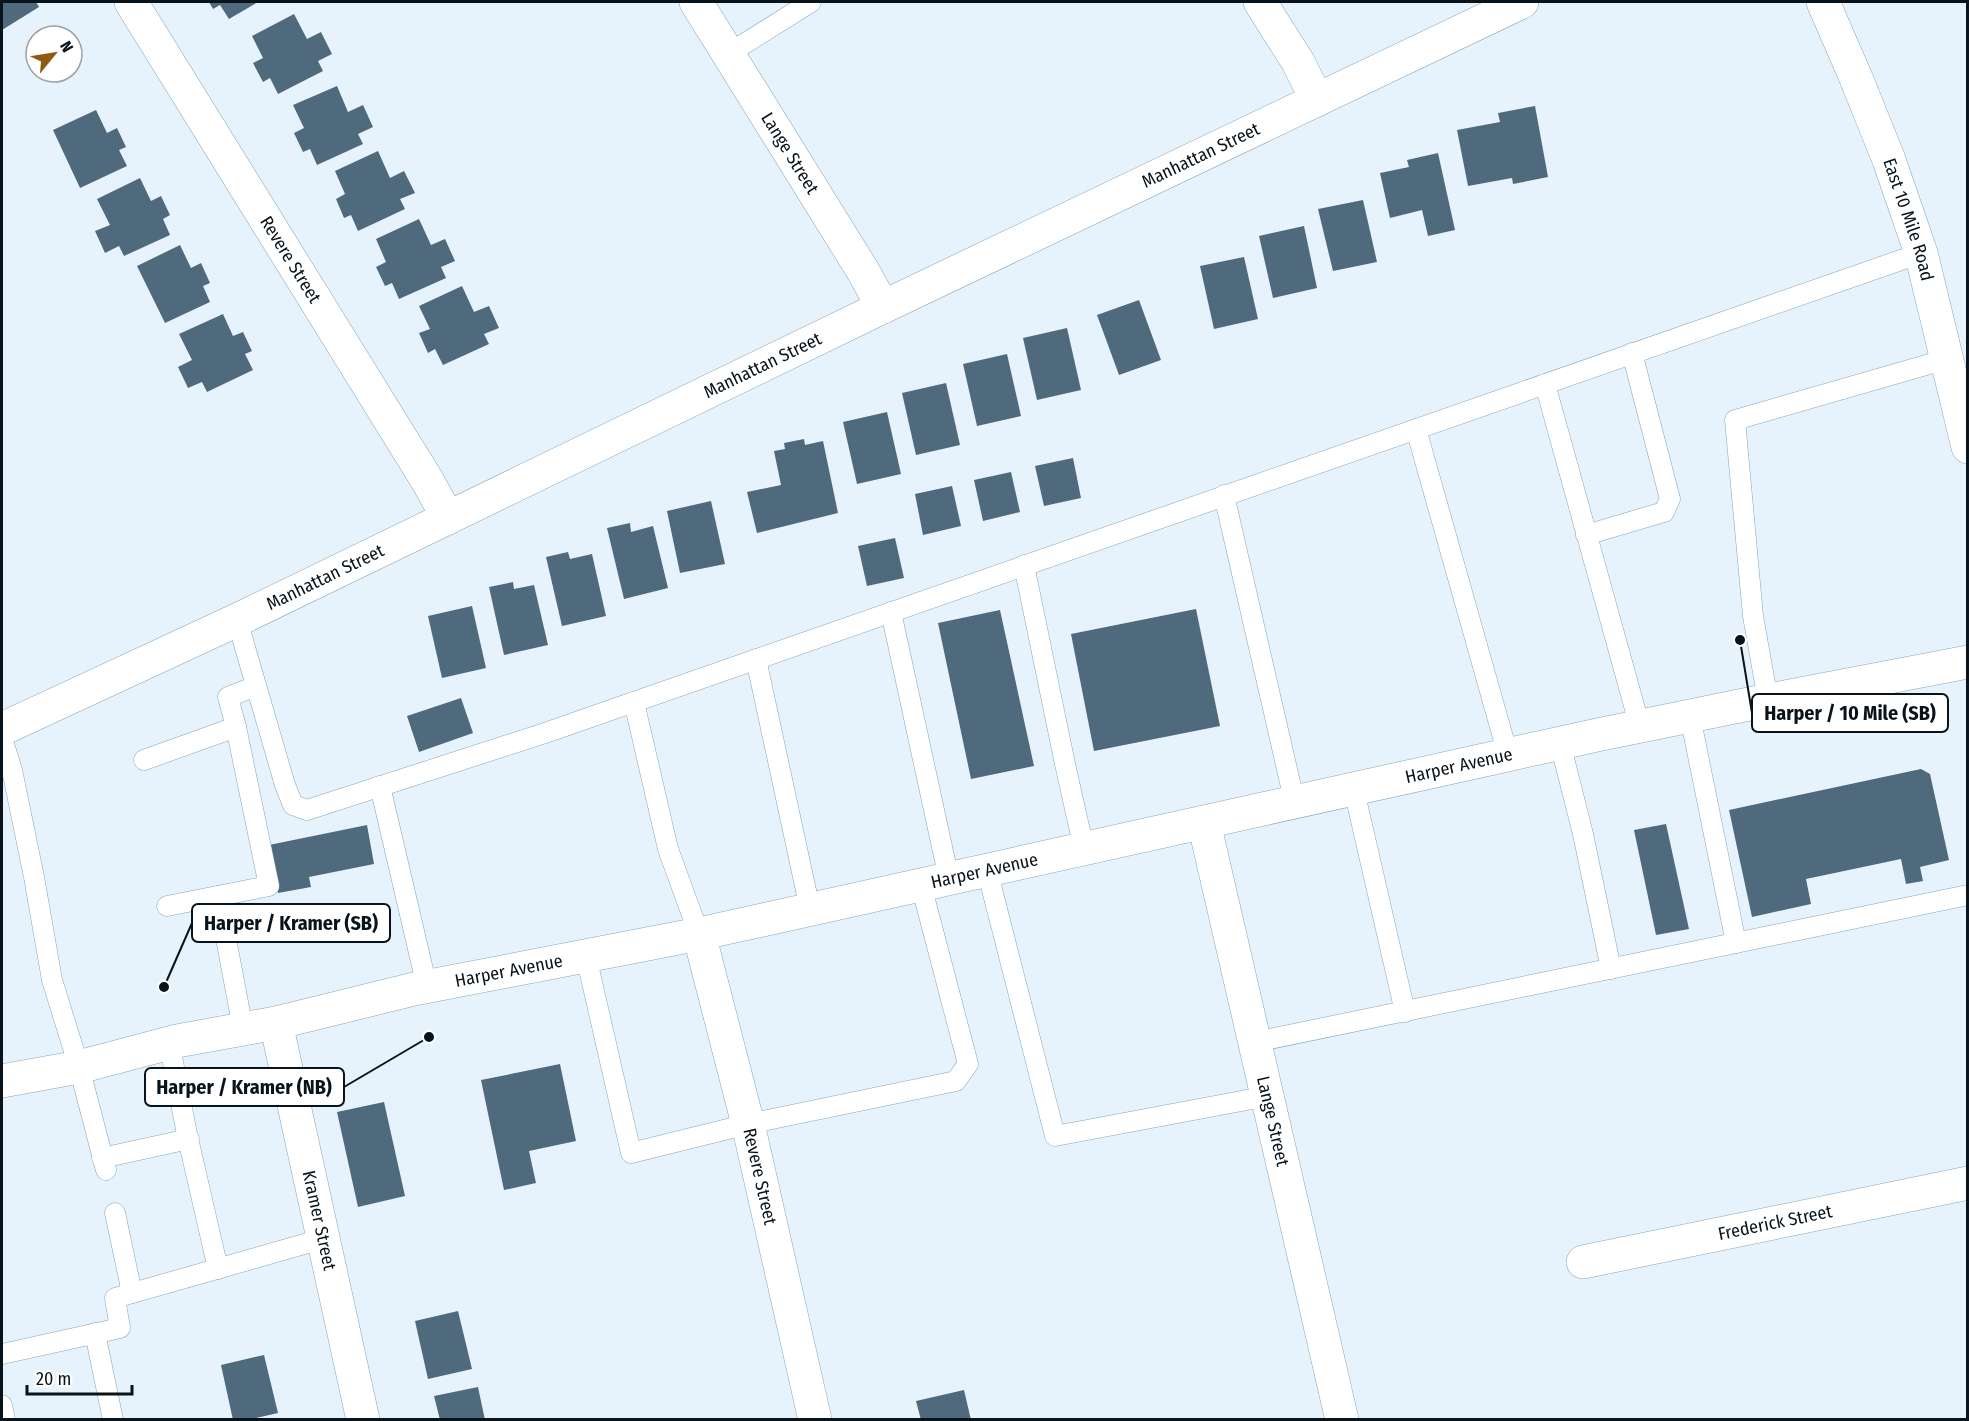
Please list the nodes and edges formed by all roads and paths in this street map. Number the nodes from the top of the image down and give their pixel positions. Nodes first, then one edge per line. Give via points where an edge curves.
1 (131, 2) edge
2 (696, 2) edge
3 (811, 2) edge
4 (1260, 2) edge
5 (1522, 2) edge
6 (1823, 2) edge
7 (728, 54) junction
8 (1317, 100) junction
9 (1921, 253) junction
10 (883, 307) junction
11 (1632, 353) junction
12 (1947, 359) junction
13 (1545, 384) junction
14 (1416, 429) junction
15 (1966, 436) edge
16 (1224, 495) junction
17 (448, 518) junction
18 (1586, 535) junction
19 (1024, 565) junction
20 (891, 612) junction
21 (237, 620) junction
22 (756, 659) junction
23 (1968, 662) edge
24 (256, 686) junction
25 (1768, 700) junction
26 (634, 702) junction
27 (1690, 716) junction
28 (4, 725) edge
29 (1640, 726) junction
30 (236, 727) junction
31 (1560, 743) junction
32 (1509, 754) junction
33 (144, 760) dead end
34 (380, 786) junction
35 (1354, 790) junction
36 (1295, 804) junction
37 (1204, 823) junction
38 (1084, 849) junction
39 (987, 870) junction
40 (935, 882) junction
41 (1968, 895) edge
42 (218, 896) junction
43 (166, 906) dead end
44 (810, 909) junction
45 (699, 934) junction
46 (1736, 943) junction
47 (586, 956) junction
48 (1611, 969) junction
49 (427, 987) junction
50 (1405, 1012) junction
51 (276, 1023) junction
52 (243, 1029) junction
53 (169, 1042) junction
54 (1256, 1042) junction
55 (79, 1066) junction
56 (2, 1081) edge
57 (1268, 1096) junction
58 (748, 1124) junction
59 (189, 1139) junction
60 (1968, 1183) edge
61 (115, 1213) dead end
62 (322, 1239) junction
63 (1583, 1262) dead end
64 (218, 1269) junction
65 (132, 1293) junction
66 (95, 1333) junction
67 (2, 1354) edge
68 (2, 1405) edge
69 (5, 1419) edge
70 (113, 1419) edge
71 (363, 1419) edge
72 (815, 1419) edge
73 (1342, 1419) edge

1 - 17 street, Revere Street
2 - 7 street, Lange Street
3 - 7 lane
4 - 8 street
5 - 8 street, Manhattan Street
6 - 9 street, East 10 Mile Road via 1877,129
7 - 10 street, Lange Street
8 - 10 street, Manhattan Street
9 - 11 lane
9 - 12 street, East 10 Mile Road
10 - 17 street, Manhattan Street
11 - 13 lane
11 - 18 lane via 1670,499 1664,512
12 - 15 street, East 10 Mile Road
12 - 25 lane via 1735,420 1753,616
13 - 14 lane
13 - 18 lane
14 - 16 lane
14 - 32 lane
16 - 19 lane
16 - 36 lane
17 - 21 street, Manhattan Street
18 - 29 lane
19 - 20 lane
19 - 38 lane
20 - 22 lane
20 - 40 lane
21 - 24 lane
21 - 28 street, Manhattan Street
22 - 26 lane
22 - 44 lane
23 - 25 street, Harper Avenue
24 - 30 lane via 228,697
24 - 34 lane via 293,805 307,810
25 - 27 street, Harper Avenue
26 - 34 lane
26 - 45 lane via 668,849
27 - 29 street, Harper Avenue
27 - 46 lane
28 - 55 lane via 52,981
29 - 31 street, Harper Avenue
30 - 33 lane
30 - 42 lane via 269,886
31 - 32 street, Harper Avenue
31 - 48 lane
32 - 35 street, Harper Avenue
34 - 49 lane
35 - 36 street, Harper Avenue
35 - 50 lane
36 - 37 street, Harper Avenue
37 - 38 street, Harper Avenue
37 - 54 street, Lange Street
38 - 39 street, Harper Avenue
39 - 40 street, Harper Avenue
39 - 57 lane via 1055,1136
40 - 44 street, Harper Avenue
40 - 58 lane via 968,1064 956,1081
41 - 46 lane
42 - 43 lane
42 - 52 lane
44 - 45 street, Harper Avenue
45 - 47 street, Harper Avenue
45 - 58 street, Revere Street
46 - 48 lane
47 - 49 street, Harper Avenue
47 - 58 lane via 631,1153
48 - 50 lane
49 - 51 street, Harper Avenue
50 - 54 lane
51 - 52 street, Harper Avenue
51 - 62 street, Kramer Street
52 - 53 street, Harper Avenue
53 - 55 street, Harper Avenue
53 - 59 lane
54 - 57 street, Lange Street
55 - 56 street, Harper Avenue
55 - 59 lane via 104,1164
57 - 73 street, Lange Street
58 - 72 street, Revere Street
59 - 64 lane
60 - 63 street, Frederick Street
61 - 65 lane
62 - 64 lane
62 - 71 street, Kramer Street
64 - 65 lane
65 - 66 lane via 115,1298 120,1328
66 - 67 lane
66 - 70 lane
68 - 69 lane

